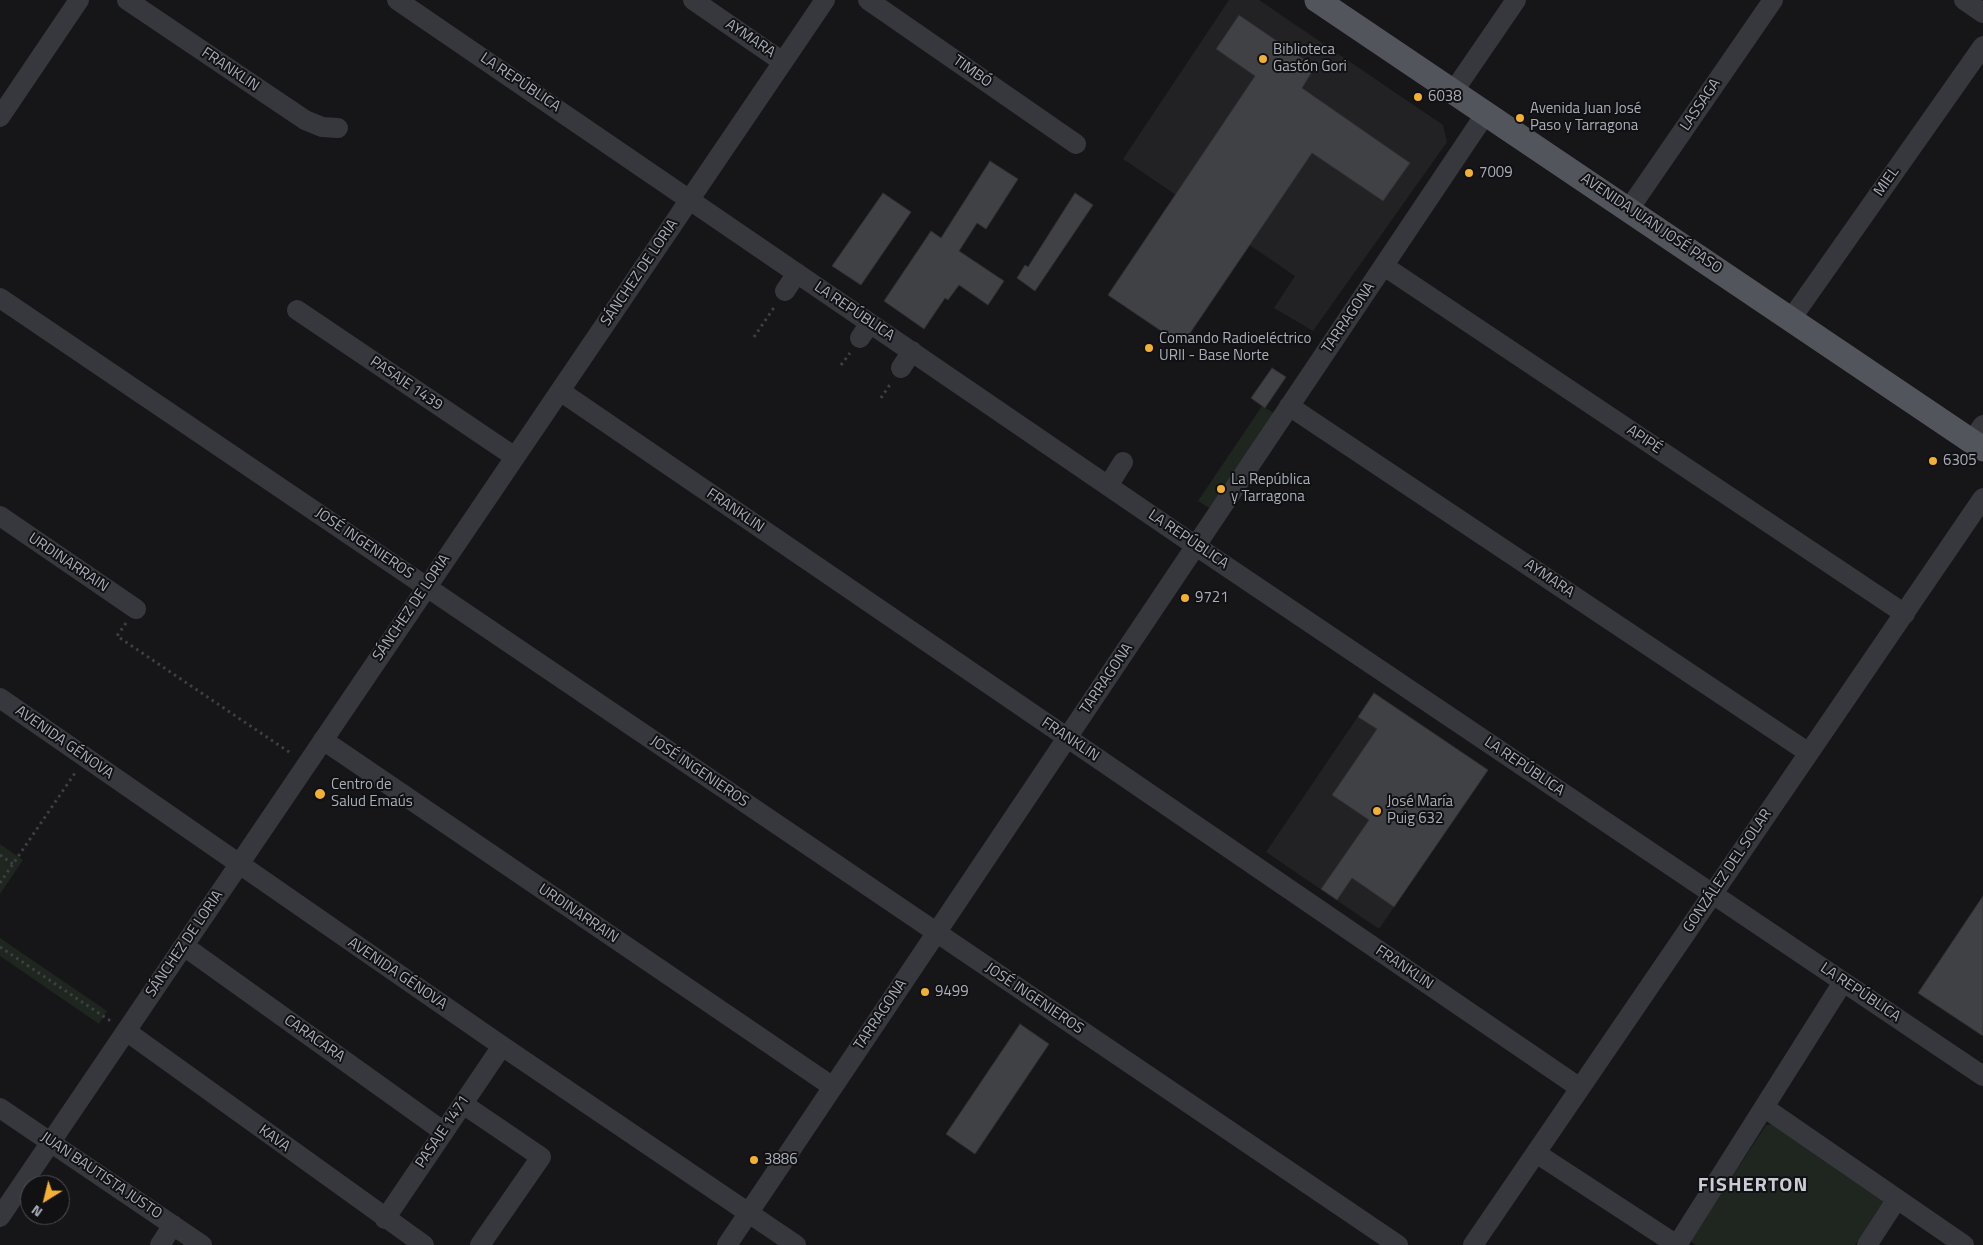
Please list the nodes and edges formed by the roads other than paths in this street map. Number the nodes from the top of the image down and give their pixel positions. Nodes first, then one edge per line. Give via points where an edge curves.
1 (79, 0) edge
2 (127, 0) edge
3 (397, 0) edge
4 (693, 0) edge
5 (825, 0) edge
6 (868, 0) edge
7 (1317, 0) edge
8 (1516, 0) edge
9 (1773, 0) edge
10 (1964, 0) edge
11 (1983, 13) edge
12 (1983, 46) edge
13 (783, 62) junction
14 (1453, 92) junction
15 (1486, 113) junction
16 (0, 117) edge
17 (338, 128) dead end
18 (1076, 144) dead end
19 (690, 199) junction
20 (1629, 209) junction
21 (1384, 266) junction
22 (797, 273) junction
23 (785, 291) road end
24 (0, 298) edge
25 (297, 310) dead end
26 (1791, 319) junction
27 (560, 391) junction
28 (1289, 406) junction
29 (1979, 438) edge
30 (515, 457) junction
31 (1123, 462) dead end
32 (1108, 486) junction
33 (1983, 498) edge
34 (0, 516) edge
35 (1196, 546) junction
36 (427, 587) junction
37 (136, 609) road end
38 (1905, 614) junction
39 (0, 698) edge
40 (1067, 738) junction
41 (323, 740) junction
42 (1809, 752) junction
43 (239, 865) junction
44 (1712, 894) junction
45 (937, 933) junction
46 (184, 946) junction
47 (1843, 982) junction
48 (126, 1031) junction
49 (502, 1046) junction
50 (1983, 1076) edge
51 (833, 1087) junction
52 (1580, 1088) junction
53 (463, 1104) junction
54 (0, 1108) edge
55 (1765, 1108) junction
56 (444, 1132) junction
57 (51, 1142) junction
58 (1536, 1153) junction
59 (1897, 1199) junction
60 (749, 1213) junction
61 (0, 1217) edge
62 (385, 1219) junction
63 (173, 1226) junction
64 (160, 1245) edge
65 (202, 1245) edge
66 (424, 1245) edge
67 (480, 1245) edge
68 (727, 1245) edge
69 (796, 1245) edge
70 (1398, 1245) edge
71 (1473, 1245) edge
72 (1677, 1245) edge
73 (1867, 1245) edge
74 (1964, 1245) edge

1 - 16 street
2 - 17 street, FRANKLIN via 305,120
3 - 19 street, LA REPÚBLICA
4 - 13 street, AYMARA
5 - 13 street, SÁNCHEZ DE LORIA
6 - 18 street, TIMBÓ
7 - 14 main road, AVENIDA JUAN JOSÉ PASO
8 - 14 street
9 - 20 street, LASSAGA
10 - 11 street
12 - 26 street, MIEL
13 - 19 street, SÁNCHEZ DE LORIA
14 - 15 main road, AVENIDA JUAN JOSÉ PASO
15 - 20 main road, AVENIDA JUAN JOSÉ PASO
15 - 21 street, TARRAGONA
19 - 22 street, LA REPÚBLICA
19 - 27 street, SÁNCHEZ DE LORIA
20 - 26 main road, AVENIDA JUAN JOSÉ PASO
21 - 28 street, TARRAGONA
21 - 38 street, APIPÉ
22 - 23 street
22 - 32 street, LA REPÚBLICA via 865,330 906,359
24 - 36 street, JOSÉ INGENIEROS
25 - 30 street, PASAJE 1439
26 - 29 main road, AVENIDA JUAN JOSÉ PASO
27 - 30 street, SÁNCHEZ DE LORIA
27 - 40 street, FRANKLIN
28 - 35 street, TARRAGONA
28 - 42 street, AYMARA
30 - 36 street, SÁNCHEZ DE LORIA
31 - 32 street
32 - 35 street, LA REPÚBLICA
33 - 38 street, GONZÁLEZ DEL SOLAR
34 - 37 street, URDINARRAIN
35 - 40 street, TARRAGONA
35 - 44 street, LA REPÚBLICA
36 - 41 street, SÁNCHEZ DE LORIA
36 - 45 street, JOSÉ INGENIEROS
38 - 42 street, GONZÁLEZ DEL SOLAR
39 - 43 street, AVENIDA GÉNOVA
40 - 45 street, TARRAGONA
40 - 52 street, FRANKLIN
41 - 43 street, SÁNCHEZ DE LORIA
41 - 51 street, URDINARRAIN
42 - 44 street, GONZÁLEZ DEL SOLAR
43 - 46 street, SÁNCHEZ DE LORIA
43 - 49 street, AVENIDA GÉNOVA
44 - 47 street, LA REPÚBLICA
44 - 52 street, GONZÁLEZ DEL SOLAR
45 - 51 street, TARRAGONA
45 - 70 street, JOSÉ INGENIEROS
46 - 48 street, SÁNCHEZ DE LORIA
46 - 56 street, CARACARA
47 - 50 street, LA REPÚBLICA
47 - 55 street
48 - 57 street, SÁNCHEZ DE LORIA
48 - 62 street, KAVA
49 - 53 street, PASAJE 1471
49 - 60 street, AVENIDA GÉNOVA
51 - 60 street, TARRAGONA
52 - 58 street, GONZÁLEZ DEL SOLAR
53 - 56 street, PASAJE 1471
53 - 67 street via 541,1157
54 - 57 street, JUAN BAUTISTA JUSTO
55 - 59 street
55 - 72 street
56 - 62 street, PASAJE 1471
57 - 61 street, SÁNCHEZ DE LORIA
57 - 63 street, JUAN BAUTISTA JUSTO
58 - 71 street, GONZÁLEZ DEL SOLAR
58 - 72 street
59 - 73 street
59 - 74 street
60 - 68 street, TARRAGONA
60 - 69 street, AVENIDA GÉNOVA
62 - 66 street, KAVA
63 - 64 street
63 - 65 street, JUAN BAUTISTA JUSTO

